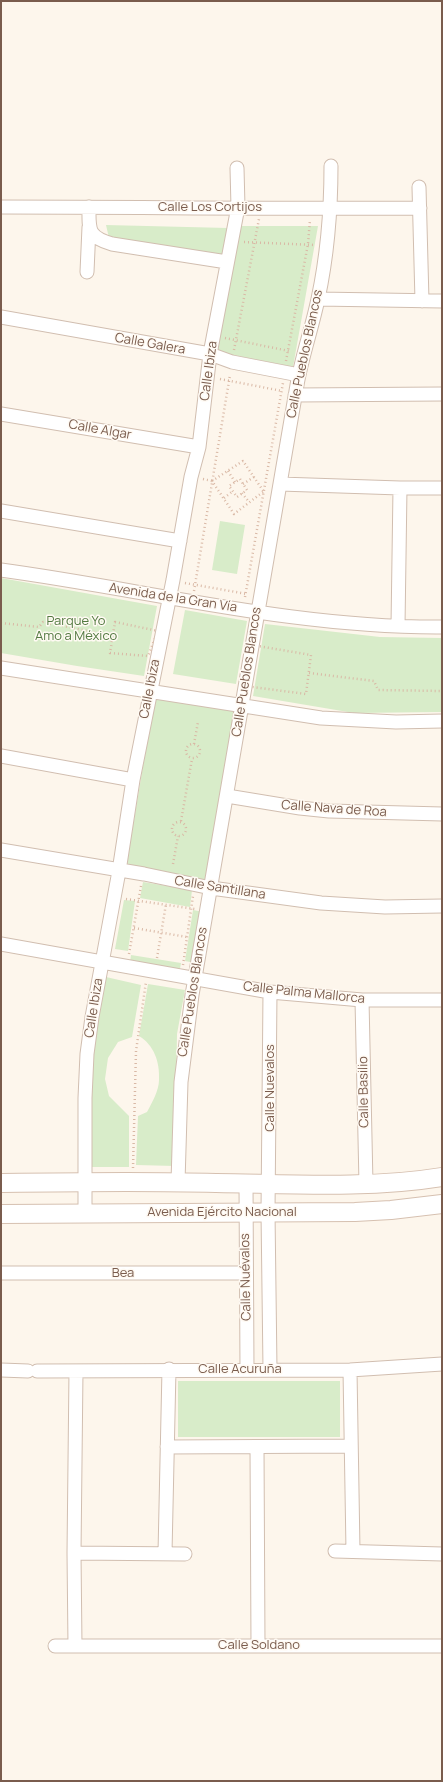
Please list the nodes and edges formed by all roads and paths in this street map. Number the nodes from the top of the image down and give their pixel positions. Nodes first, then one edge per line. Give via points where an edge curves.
1 (331, 166) dead end
2 (237, 168) dead end
3 (419, 187) dead end
4 (1, 207) edge
5 (89, 207) junction
6 (238, 207) junction
7 (262, 207) junction
8 (420, 208) junction
9 (311, 209) junction
10 (331, 209) junction
11 (89, 227) junction
12 (232, 240) junction
13 (253, 244) junction
14 (308, 244) junction
15 (326, 246) junction
16 (227, 262) junction
17 (87, 272) dead end
18 (318, 299) junction
19 (422, 301) junction
20 (442, 301) edge
21 (1, 317) edge
22 (214, 335) junction
23 (236, 341) junction
24 (288, 351) junction
25 (210, 354) junction
26 (303, 354) junction
27 (232, 362) junction
28 (284, 372) junction
29 (208, 377) junction
30 (229, 381) junction
31 (297, 385) junction
32 (281, 392) junction
33 (442, 394) edge
34 (1, 414) edge
35 (199, 447) junction
36 (228, 471) junction
37 (254, 477) junction
38 (212, 481) junction
39 (235, 482) junction
40 (243, 484) junction
41 (280, 484) junction
42 (400, 488) junction
43 (442, 488) edge
44 (233, 491) junction
45 (263, 492) junction
46 (242, 493) junction
47 (224, 498) junction
48 (249, 502) junction
49 (1, 511) edge
50 (180, 541) junction
51 (1, 570) edge
52 (173, 580) junction
53 (195, 586) junction
54 (246, 594) junction
55 (169, 597) junction
56 (260, 597) junction
57 (191, 601) junction
58 (242, 609) junction
59 (256, 612) junction
60 (1, 623) edge
61 (398, 626) junction
62 (442, 627) edge
63 (113, 636) junction
64 (252, 645) junction
65 (1, 668) edge
66 (309, 672) junction
67 (245, 686) junction
68 (442, 690) edge
69 (151, 692) junction
70 (241, 706) junction
71 (442, 721) edge
72 (198, 722) dead end
73 (194, 744) junction
74 (1, 756) edge
75 (192, 758) junction
76 (133, 780) junction
77 (227, 796) junction
78 (442, 814) edge
79 (181, 821) junction
80 (178, 836) junction
81 (1, 850) edge
82 (173, 864) dead end
83 (119, 871) junction
84 (144, 874) junction
85 (210, 888) junction
86 (194, 890) dead end
87 (114, 898) junction
88 (138, 900) junction
89 (166, 904) junction
90 (442, 906) edge
91 (191, 909) junction
92 (207, 911) junction
93 (134, 928) junction
94 (161, 932) junction
95 (187, 937) junction
96 (1, 944) edge
97 (157, 958) dead end
98 (102, 962) junction
99 (128, 966) junction
100 (149, 970) junction
101 (181, 976) junction
102 (195, 978) junction
103 (270, 992) junction
104 (362, 1000) junction
105 (442, 1000) edge
106 (442, 1177) edge
107 (132, 1181) junction
108 (84, 1182) junction
109 (178, 1182) junction
110 (1, 1183) edge
111 (246, 1183) junction
112 (269, 1184) junction
113 (366, 1184) junction
114 (442, 1204) edge
115 (85, 1212) junction
116 (245, 1212) junction
117 (268, 1212) junction
118 (1, 1214) edge
119 (1, 1272) edge
120 (246, 1274) junction
121 (442, 1364) edge
122 (169, 1369) junction
123 (270, 1369) junction
124 (1, 1370) edge
125 (76, 1370) junction
126 (247, 1370) junction
127 (350, 1370) junction
128 (350, 1446) junction
129 (167, 1447) junction
130 (257, 1447) junction
131 (335, 1551) dead end
132 (353, 1551) junction
133 (74, 1553) junction
134 (165, 1553) junction
135 (185, 1554) dead end
136 (442, 1554) edge
137 (258, 1645) junction
138 (55, 1646) dead end
139 (75, 1646) junction
140 (442, 1646) edge

1 - 10 street, Calle Pueblos Blancos
2 - 6 street, Calle Ibiza
3 - 8 street
4 - 5 street, Calle Los Cortijos
5 - 6 street, Calle Los Cortijos
5 - 11 street
6 - 7 street, Calle Los Cortijos
6 - 12 street, Calle Ibiza
7 - 9 street, Calle Los Cortijos
7 - 13 path
8 - 10 street, Calle Los Cortijos
8 - 19 street
9 - 10 street, Calle Los Cortijos
9 - 14 path
10 - 15 street, Calle Pueblos Blancos
11 - 16 street via 93,236 112,244
11 - 17 street
12 - 13 path
12 - 16 street, Calle Ibiza
13 - 14 path
13 - 23 path
14 - 15 path
14 - 24 path
15 - 18 street, Calle Pueblos Blancos
16 - 22 street, Calle Ibiza
18 - 19 street
18 - 26 street, Calle Pueblos Blancos
19 - 20 street
21 - 25 street, Calle Galera
22 - 23 path
22 - 25 street, Calle Ibiza
23 - 24 path
23 - 27 path
24 - 26 path
24 - 28 path
25 - 27 street, Calle Galera
25 - 29 street, Calle Ibiza
26 - 31 street, Calle Pueblos Blancos
27 - 28 street, Calle Galera
27 - 30 path
28 - 31 street, Calle Galera
28 - 32 path
29 - 30 path
29 - 35 street, Calle Ibiza
30 - 32 path
30 - 38 path
31 - 32 path
31 - 33 street, Calle Galera
31 - 41 street, Calle Pueblos Blancos
32 - 45 path
34 - 35 street, Calle Algar
35 - 50 street, Calle Ibiza
36 - 37 path via 243,461
36 - 38 path
36 - 39 path
37 - 40 path
37 - 45 path
38 - 47 path
38 - 53 path
39 - 40 path via 240,479
39 - 44 path via 229,486
40 - 46 path via 247,490
41 - 42 street
41 - 56 street, Calle Pueblos Blancos
42 - 43 street
42 - 61 street
44 - 46 path via 237,497
44 - 47 path
45 - 48 path
45 - 54 path
46 - 48 path
47 - 48 path via 234,514
49 - 50 street
50 - 52 street, Calle Ibiza
51 - 55 street, Avenida de la Gran Vía
52 - 53 path
52 - 55 street, Calle Ibiza
53 - 54 path
53 - 57 path
54 - 56 path
54 - 58 path
55 - 57 street, Avenida de la Gran Vía
55 - 69 street, Calle Ibiza
56 - 59 street, Calle Pueblos Blancos
57 - 58 street, Avenida de la Gran Vía
58 - 59 street, Avenida de la Gran Vía
59 - 61 street, Avenida de la Gran Vía via 340,623
59 - 64 street, Calle Pueblos Blancos
60 - 63 path via 39,627 43,622
61 - 62 street, Avenida de la Gran Vía
63 - 63 path via 110,653 148,656 158,631 115,622
64 - 66 path via 312,655
64 - 67 street, Calle Pueblos Blancos
64 - 67 path
65 - 69 street
66 - 67 path via 306,694
66 - 68 path via 374,681 378,690
67 - 70 street, Calle Pueblos Blancos
69 - 70 street
69 - 76 street, Calle Ibiza
70 - 71 street via 360,721
70 - 77 street, Calle Pueblos Blancos
72 - 73 path
73 - 75 path via 186,751
73 - 75 path via 200,749 200,754
74 - 76 street
75 - 79 path
76 - 83 street, Calle Ibiza
77 - 78 street, Calle Nava de Roa via 329,811
77 - 85 street, Calle Pueblos Blancos
79 - 80 path via 186,826 186,831
79 - 80 path via 176,822 172,828 173,833
80 - 82 path
81 - 83 street, Calle Santillana
83 - 84 street, Calle Santillana
83 - 87 street, Calle Ibiza
84 - 85 street, Calle Santillana
84 - 88 path
85 - 90 street, Calle Santillana via 321,903
85 - 92 street, Calle Pueblos Blancos
86 - 91 path
87 - 88 path
87 - 98 street, Calle Ibiza
88 - 89 path
88 - 93 path
89 - 91 path
89 - 94 path
91 - 92 path
91 - 95 path
92 - 102 street, Calle Pueblos Blancos
93 - 94 path
93 - 99 path
94 - 95 path
94 - 97 path
95 - 101 path
96 - 98 street, Calle Palma Mallorca
98 - 99 street, Calle Palma Mallorca
98 - 108 street, Calle Ibiza via 87,1054
99 - 100 street, Calle Palma Mallorca
100 - 101 street, Calle Palma Mallorca
100 - 107 path via 136,1051
101 - 102 street, Calle Palma Mallorca
102 - 103 street, Calle Palma Mallorca
102 - 109 street, Calle Pueblos Blancos via 181,1074
103 - 104 street, Calle Palma Mallorca
103 - 112 street, Calle Nuevalos
104 - 105 street, Calle Palma Mallorca
104 - 113 street, Calle Basilio
106 - 113 street
107 - 108 street
107 - 109 street
108 - 110 street
108 - 115 street, Calle Ibiza
109 - 111 street
111 - 112 street
111 - 116 street, Calle Nuévalos
112 - 113 street
112 - 117 street
114 - 117 street, Avenida Ejército Nacional via 391,1210
115 - 116 street, Avenida Ejército Nacional
115 - 118 street, Avenida Ejército Nacional
116 - 117 street, Avenida Ejército Nacional
116 - 120 street, Calle Nuévalos
117 - 123 street
119 - 120 street, Bea
120 - 126 street, Calle Nuévalos
121 - 127 street, Calle Acuruña
122 - 125 street, Calle Acuruña
122 - 126 street, Calle Acuruña
122 - 129 street
123 - 126 street, Calle Acuruña
123 - 127 street, Calle Acuruña
124 - 125 street, Calle Acuruña
125 - 133 street
127 - 128 street
128 - 130 street
128 - 132 street
129 - 130 street
129 - 134 street
130 - 137 street
131 - 132 street
132 - 136 street
133 - 134 street
133 - 139 street
134 - 135 street
137 - 139 street, Calle Soldano
137 - 140 street, Calle Soldano
138 - 139 street, Calle Soldano

